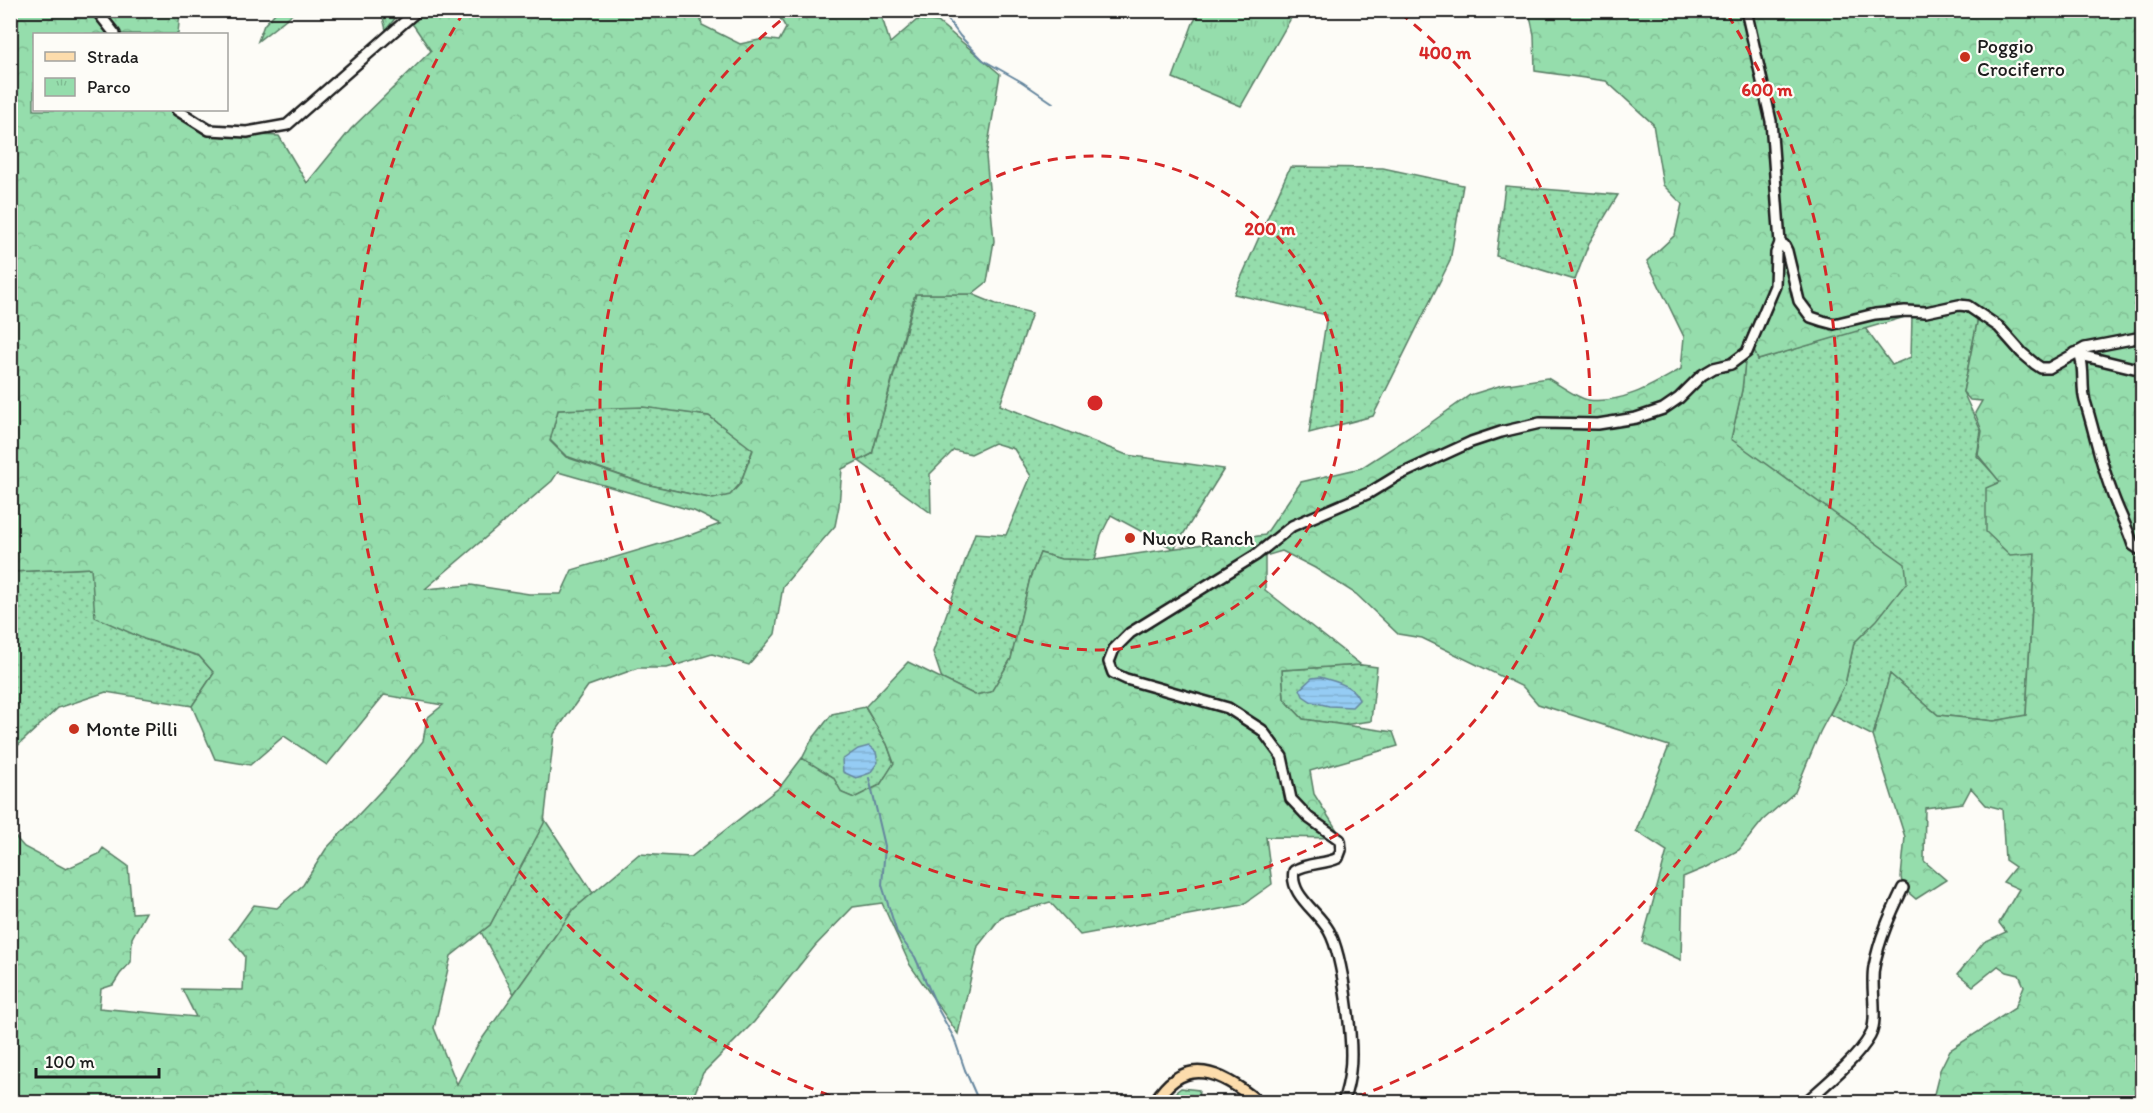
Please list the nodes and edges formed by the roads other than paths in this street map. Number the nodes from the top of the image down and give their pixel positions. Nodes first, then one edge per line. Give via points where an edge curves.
1 (96, 10) edge
2 (418, 10) edge
3 (1746, 10) edge
4 (114, 33) edge
5 (179, 111) edge
6 (1780, 243) junction
7 (2142, 337) edge
8 (2077, 354) junction
9 (2142, 370) edge
10 (2142, 551) edge
11 (1903, 888) dead end
12 (1155, 1102) edge
13 (1258, 1102) edge
14 (1342, 1102) edge
15 (1806, 1102) edge

1 - 4 street
2 - 5 street via 287,125 247,132 209,129
3 - 6 street via 1771,121
6 - 8 street via 1789,256 1799,301 1811,317 1834,324 1875,314 1968,306 1999,327 2041,368
6 - 14 street via 1774,286 1747,352 1731,364 1702,375 1663,409 1617,422 1540,423 1471,442 1286,530 1256,555 1130,633 1114,650 1109,662 1113,673 1228,708 1262,730 1282,757 1291,799 1309,818 1340,840 1338,858 1303,865 1294,871 1293,878 1295,888 1330,933 1341,970 1350,1045 1350,1071
7 - 8 street via 2091,346
8 - 9 street
8 - 10 street via 2111,490 2133,545
11 - 15 street via 1887,922 1873,968 1871,1035
12 - 13 main road via 1176,1077 1190,1072 1221,1077

